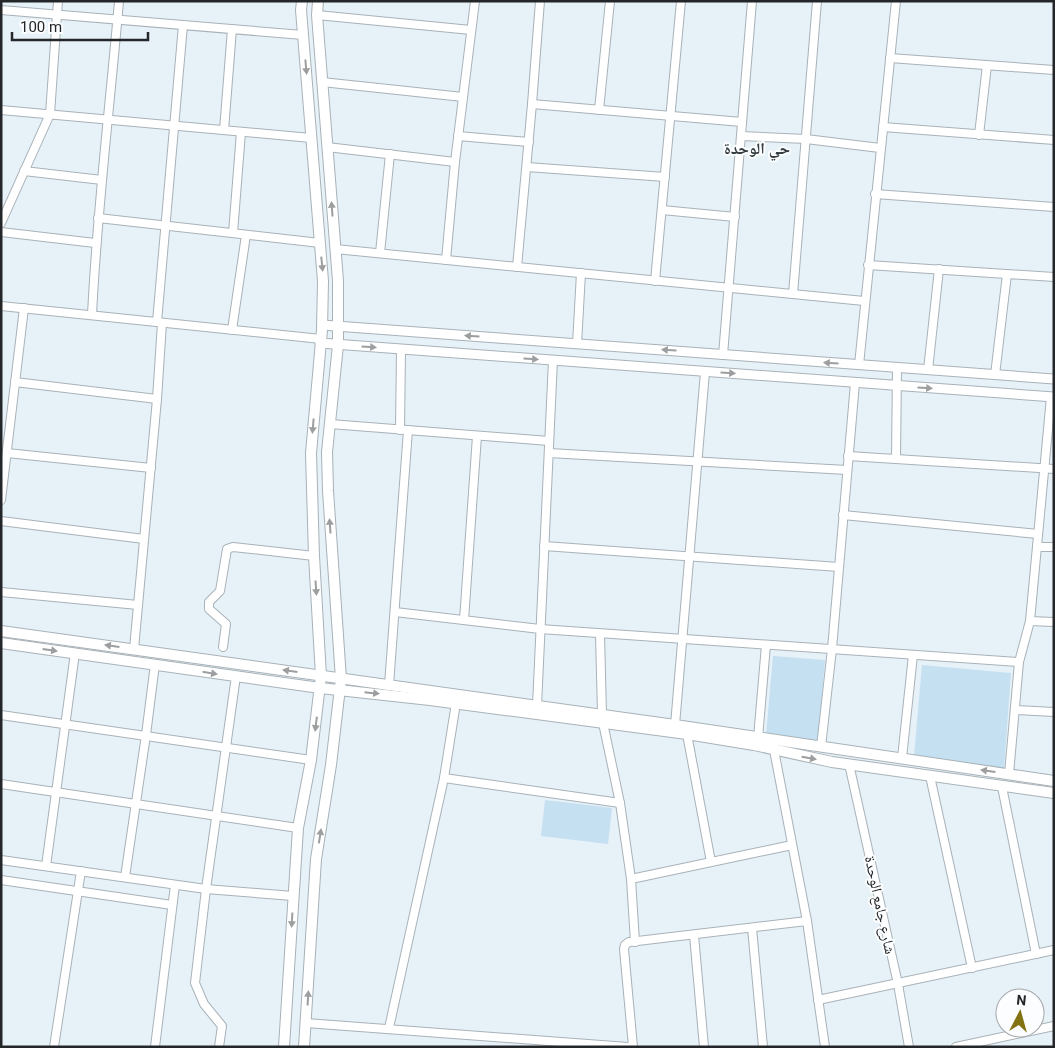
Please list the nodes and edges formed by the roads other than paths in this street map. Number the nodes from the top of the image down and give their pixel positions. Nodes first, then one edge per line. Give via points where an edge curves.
1 (58, 1) edge
2 (119, 1) edge
3 (302, 1) edge
4 (318, 1) edge
5 (474, 1) edge
6 (540, 1) edge
7 (610, 1) edge
8 (681, 1) edge
9 (752, 1) edge
10 (817, 1) edge
11 (896, 1) edge
12 (1, 10) edge
13 (57, 15) junction
14 (317, 15) junction
15 (117, 20) junction
16 (183, 25) junction
17 (232, 29) junction
18 (471, 30) junction
19 (303, 35) junction
20 (890, 58) junction
21 (987, 65) junction
22 (1054, 70) edge
23 (322, 82) junction
24 (463, 97) junction
25 (532, 104) junction
26 (1, 110) edge
27 (599, 110) junction
28 (50, 114) junction
29 (670, 116) junction
30 (109, 120) junction
31 (742, 122) junction
32 (174, 126) junction
33 (883, 127) junction
34 (224, 130) junction
35 (241, 132) junction
36 (979, 134) junction
37 (458, 136) junction
38 (741, 136) junction
39 (311, 138) junction
40 (806, 140) junction
41 (1054, 140) edge
42 (529, 142) junction
43 (327, 146) junction
44 (880, 148) junction
45 (390, 154) junction
46 (455, 162) junction
47 (526, 167) junction
48 (24, 171) junction
49 (664, 177) junction
50 (102, 180) junction
51 (876, 194) junction
52 (1054, 207) edge
53 (662, 210) junction
54 (735, 217) junction
55 (98, 218) junction
56 (1, 223) edge
57 (166, 226) junction
58 (1, 232) edge
59 (233, 233) junction
60 (246, 235) junction
61 (95, 243) junction
62 (320, 243) junction
63 (335, 249) junction
64 (380, 253) junction
65 (446, 260) junction
66 (868, 264) junction
67 (517, 267) junction
68 (939, 269) junction
69 (581, 273) junction
70 (1007, 274) junction
71 (1054, 277) edge
72 (655, 281) junction
73 (729, 288) junction
74 (793, 294) junction
75 (864, 302) junction
76 (1, 306) edge
77 (24, 308) junction
78 (92, 315) junction
79 (159, 322) junction
80 (322, 325) junction
81 (338, 326) junction
82 (232, 330) junction
83 (320, 341) junction
84 (338, 344) junction
85 (577, 344) junction
86 (401, 349) junction
87 (724, 354) junction
88 (553, 360) junction
89 (859, 365) junction
90 (898, 368) junction
91 (928, 370) junction
92 (704, 372) junction
93 (995, 375) junction
94 (1054, 379) edge
95 (15, 382) junction
96 (855, 383) junction
97 (897, 386) junction
98 (1052, 397) edge
99 (157, 399) junction
100 (330, 424) junction
101 (404, 430) junction
102 (477, 436) junction
103 (549, 441) junction
104 (5, 443) edge
105 (7, 453) junction
106 (548, 454) junction
107 (848, 456) junction
108 (896, 459) junction
109 (697, 462) junction
110 (151, 468) junction
111 (1044, 468) junction
112 (1054, 469) edge
113 (848, 470) junction
114 (1, 500) edge
115 (843, 515) junction
116 (1, 521) edge
117 (1038, 534) junction
118 (144, 539) junction
119 (544, 546) junction
120 (1037, 547) junction
121 (1054, 547) edge
122 (689, 555) junction
123 (314, 556) junction
124 (839, 567) junction
125 (1, 592) edge
126 (138, 606) junction
127 (395, 612) junction
128 (464, 620) junction
129 (1030, 621) junction
130 (1054, 622) edge
131 (540, 629) junction
132 (1, 631) edge
133 (600, 634) junction
134 (682, 640) junction
135 (1, 643) edge
136 (766, 645) junction
137 (223, 647) dead end
138 (134, 649) junction
139 (832, 650) junction
140 (75, 653) junction
141 (912, 655) junction
142 (1019, 662) junction
143 (155, 664) junction
144 (236, 676) junction
145 (321, 676) junction
146 (341, 679) junction
147 (389, 685) junction
148 (320, 688) junction
149 (340, 690) junction
150 (456, 703) junction
151 (537, 706) junction
152 (1016, 710) junction
153 (1054, 712) edge
154 (1, 715) edge
155 (603, 719) junction
156 (65, 724) junction
157 (674, 724) junction
158 (687, 734) junction
159 (146, 736) junction
160 (758, 738) junction
161 (821, 747) junction
162 (226, 748) junction
163 (774, 750) junction
164 (902, 758) junction
165 (311, 760) junction
166 (849, 764) junction
167 (1009, 774) junction
168 (930, 776) junction
169 (444, 778) junction
170 (1054, 781) edge
171 (1, 784) edge
172 (1002, 787) junction
173 (55, 791) junction
174 (1054, 793) edge
175 (620, 803) junction
176 (135, 804) junction
177 (216, 816) junction
178 (298, 828) junction
179 (792, 845) junction
180 (1, 860) edge
181 (711, 862) junction
182 (46, 866) junction
183 (81, 871) junction
184 (125, 877) junction
185 (631, 878) junction
186 (1, 880) edge
187 (175, 885) junction
188 (206, 889) junction
189 (78, 891) junction
190 (293, 896) junction
191 (172, 905) junction
192 (807, 921) junction
193 (752, 928) junction
194 (694, 935) junction
195 (635, 942) junction
196 (1054, 950) edge
197 (1036, 954) junction
198 (972, 968) junction
199 (898, 984) junction
200 (818, 1000) junction
201 (306, 1023) junction
202 (1054, 1026) edge
203 (390, 1028) junction
204 (548, 1044) edge
205 (54, 1047) edge
206 (155, 1047) edge
207 (219, 1047) edge
208 (284, 1047) edge
209 (304, 1047) edge
210 (628, 1047) edge
211 (633, 1047) edge
212 (704, 1047) edge
213 (763, 1047) edge
214 (825, 1047) edge
215 (909, 1047) edge
216 (956, 1047) edge

1 - 13 street
2 - 15 street
3 - 19 main road
4 - 14 main road
5 - 18 street
6 - 25 street
7 - 27 street
8 - 29 street
9 - 31 street
10 - 40 street
11 - 20 street
12 - 13 street
13 - 15 street
13 - 28 street
14 - 18 street
14 - 23 main road
15 - 16 street
15 - 30 street
16 - 17 street
16 - 32 street
17 - 19 street
17 - 34 street
18 - 24 street
19 -> 39 main road
20 - 21 street
20 - 33 street
21 - 22 street
21 - 36 street
23 - 24 street
23 - 43 main road
24 - 37 street
25 - 27 street
25 - 42 street
26 - 28 street
27 - 29 street
28 - 30 street
28 - 48 street
29 - 31 street
29 - 49 street
30 - 32 street
30 - 50 street
31 - 38 street
32 - 34 street
32 - 57 street
33 - 36 street
33 - 44 street
34 - 35 street
35 - 39 street
35 - 59 street
36 - 41 street
37 - 42 street
37 - 46 street
38 - 40 street
38 - 54 street
39 - 62 main road
40 - 44 street
40 - 74 street
42 - 47 street
43 - 45 street
63 -> 43 main road
44 - 51 street
45 - 46 street
45 - 64 street
46 - 65 street
47 - 49 street
47 - 67 street
48 - 50 street
48 - 56 street
49 - 53 street
50 - 55 street
51 - 52 street
51 - 66 street
53 - 54 street
53 - 72 street
54 - 73 street
55 - 57 street
55 - 61 street
57 - 59 street
57 - 79 street
58 - 61 street
59 - 60 street
60 - 62 street
60 - 82 street
61 - 78 street
62 -> 80 main road
63 - 64 street
63 - 81 main road
64 - 65 street
65 - 67 street
66 - 68 street
66 - 75 street
67 - 69 street
68 - 70 street
68 - 91 street
69 - 72 street
69 - 85 street
70 - 71 street
70 - 93 street
72 - 73 street
73 - 74 street
73 - 87 street
74 - 75 street
75 - 89 street
76 - 77 street
77 - 78 street
77 - 95 street
78 - 79 street
79 - 82 street
79 - 99 street
80 - 81 street
80 - 83 main road
81 - 84 main road
85 -> 81 street
82 - 83 street
83 - 84 street
83 -> 123 main road via 311,453
84 -> 86 street
84 - 100 main road
87 -> 85 street
86 -> 88 street
86 - 101 street
89 -> 87 street
88 - 92 street
88 - 103 street
89 - 90 street
90 - 91 street
90 - 97 street
91 - 93 street
92 -> 96 street
92 - 109 street
93 - 94 street
95 - 99 street
95 - 104 street
96 - 97 street
96 - 107 street
97 -> 98 street
97 - 108 street
98 - 111 street
99 - 110 street
100 - 101 street
146 -> 100 main road via 328,491
101 - 102 street
101 - 127 street
102 - 103 street
102 - 128 street
103 - 106 street
104 - 105 street
105 - 110 street
105 - 114 street
106 - 109 street
106 - 119 street
107 - 108 street
107 - 113 street
108 - 111 street
109 - 113 street
109 - 122 street
110 - 118 street
111 - 112 street
111 - 117 street
113 - 115 street
115 - 117 street
115 - 124 street
116 - 118 street
117 - 120 street
118 - 126 street
119 - 122 street
119 - 131 street
120 - 121 street
120 - 129 street
122 - 124 street
122 - 134 street
123 - 137 street via 227,549 220,591 209,602 209,609 226,624
123 -> 145 main road
124 - 139 street
125 - 126 street
126 - 138 street
127 - 128 street
127 - 147 street
128 - 131 street
129 - 130 street
129 - 142 street
131 - 133 street
131 - 151 street
138 -> 132 main road
133 - 134 street
133 - 155 street
134 - 136 street
134 - 157 street
135 -> 140 main road
136 - 139 street
136 - 160 street
145 -> 138 main road
139 - 141 street
139 - 161 street
140 - 143 main road
140 - 156 street
141 - 142 street
141 - 164 street
142 - 152 street
143 -> 144 main road
143 - 159 street
144 - 148 main road
144 - 162 street
145 - 146 main road
145 - 148 main road
146 - 147 main road
146 - 149 main road
147 - 151 main road
148 - 149 main road
148 -> 165 main road
149 -> 150 main road
201 -> 149 main road via 316,859
150 - 155 main road
150 - 169 street
151 - 155 main road
152 - 153 street
152 - 167 street
154 - 156 street
155 - 157 main road
155 - 158 main road
155 - 175 street
156 - 159 street
156 - 173 street
157 - 160 main road
158 - 163 main road
158 - 181 street
159 - 162 street
159 - 176 street
160 - 161 main road
161 - 164 main road
162 - 165 street
162 - 177 street
163 -> 166 main road
163 - 179 street
167 -> 164 main road
165 - 178 main road
166 - 168 main road
166 - 199 street, شارع جامع الوحدة
167 - 170 main road
168 - 172 main road
168 - 198 street
169 - 175 street
169 - 203 street
171 - 173 street
172 - 174 main road
172 - 197 street
173 - 176 street
173 - 182 street
175 - 185 street
176 - 177 street
176 - 184 street
177 - 178 street
177 - 188 street
178 - 190 main road
179 - 181 street
179 - 192 street
180 - 182 street
181 - 185 street
182 - 183 street
183 - 184 street
183 - 189 street
184 - 187 street
185 - 195 street
186 - 189 street
187 - 188 street
187 - 191 street
188 - 190 street
188 - 207 street via 195,983 204,1004 222,1026
189 - 191 street
189 - 205 street
190 -> 208 main road
191 - 206 street
192 - 193 street
192 - 200 street
193 - 194 street
193 - 213 street
194 - 195 street
194 - 212 street
195 - 211 street via 625,944 624,948
196 - 197 street
197 - 198 street
198 - 199 street
199 - 200 street
199 - 215 street, شارع جامع الوحدة
200 - 214 street
201 - 203 street
201 - 209 main road
202 - 216 street
203 - 204 street
204 - 210 street

